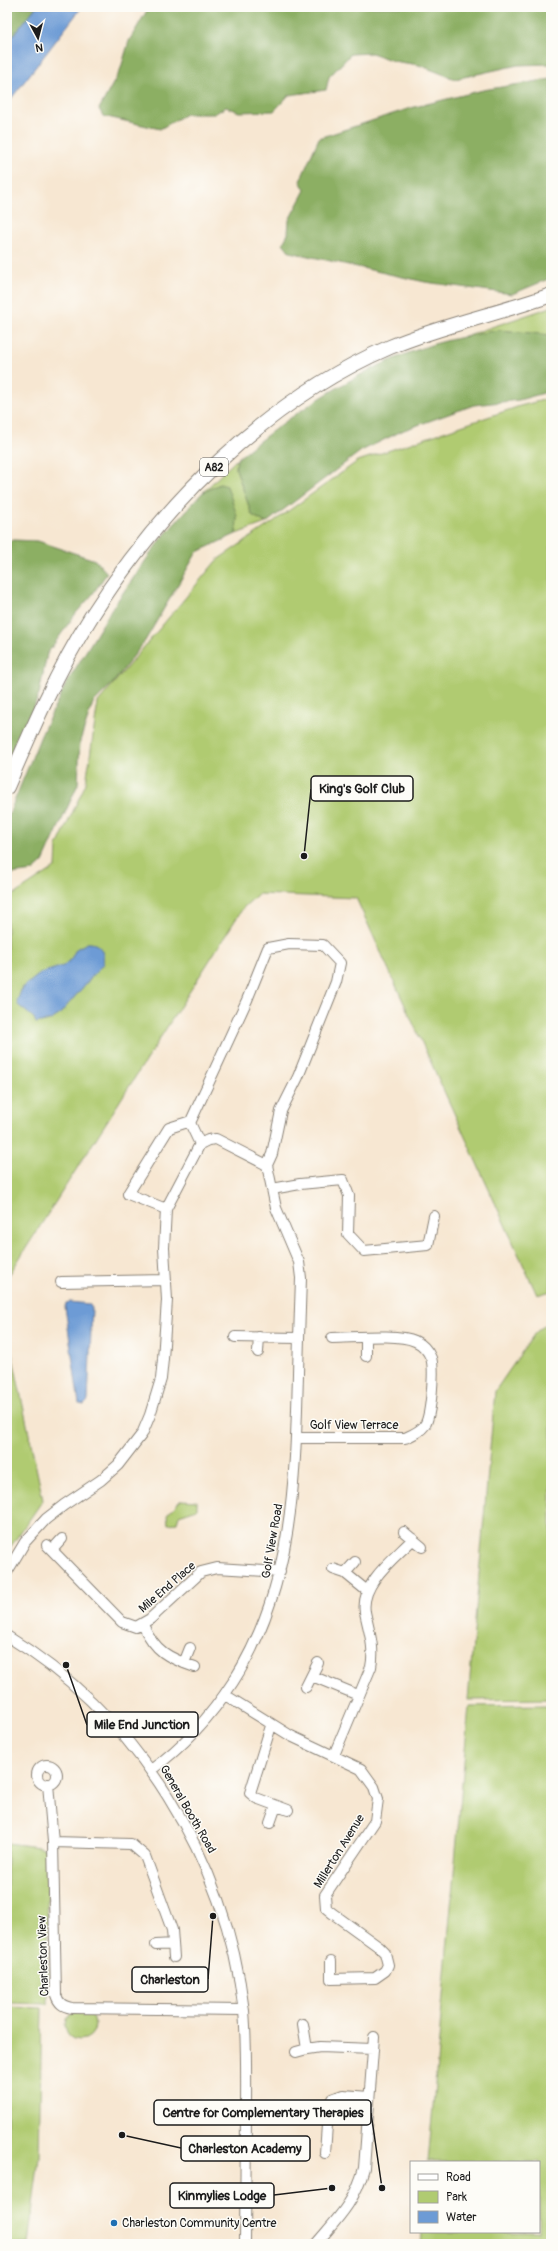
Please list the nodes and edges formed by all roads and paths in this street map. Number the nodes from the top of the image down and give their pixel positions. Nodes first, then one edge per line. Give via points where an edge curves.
1 (551, 295) edge
2 (7, 787) edge
3 (191, 1121) junction
4 (200, 1144) junction
5 (267, 1165) junction
6 (272, 1190) junction
7 (166, 1209) junction
8 (434, 1216) dead end
9 (166, 1280) junction
10 (61, 1282) dead end
11 (235, 1337) dead end
12 (259, 1337) junction
13 (299, 1338) junction
14 (332, 1338) dead end
15 (366, 1338) junction
16 (258, 1352) dead end
17 (366, 1356) dead end
18 (296, 1438) junction
19 (404, 1532) dead end
20 (62, 1539) dead end
21 (413, 1539) junction
22 (422, 1547) dead end
23 (355, 1562) dead end
24 (333, 1569) dead end
25 (7, 1572) edge
26 (280, 1572) junction
27 (345, 1573) junction
28 (367, 1591) junction
29 (143, 1625) junction
30 (7, 1636) edge
31 (190, 1648) dead end
32 (184, 1663) junction
33 (318, 1663) dead end
34 (195, 1667) dead end
35 (312, 1676) junction
36 (306, 1687) dead end
37 (225, 1695) junction
38 (358, 1695) junction
39 (272, 1726) junction
40 (334, 1755) junction
41 (150, 1770) junction
42 (48, 1784) dead end
43 (276, 1806) junction
44 (288, 1810) dead end
45 (270, 1823) dead end
46 (54, 1842) junction
47 (173, 1944) junction
48 (156, 1945) dead end
49 (174, 1957) dead end
50 (331, 1960) dead end
51 (320, 1979) dead end
52 (331, 1979) junction
53 (243, 2010) junction
54 (302, 2024) dead end
55 (374, 2037) dead end
56 (373, 2048) junction
57 (307, 2049) junction
58 (296, 2052) dead end
59 (369, 2097) junction
60 (325, 2152) dead end
61 (245, 2244) edge
62 (316, 2244) edge

1 - 2 highway, A82 via 426,333 357,363 311,389 267,419 219,461 149,537 90,619 41,711
3 - 4 street
3 - 5 street via 268,948 289,944 323,946 340,963 336,982 281,1111 272,1154
3 - 7 street via 169,1128 128,1194
4 - 5 street via 216,1140
4 - 7 street
5 - 6 street, Golf View Road
6 - 8 street via 300,1184 343,1180 348,1196 348,1234 364,1251 428,1245
6 - 13 street, Golf View Road via 276,1208 299,1262
7 - 9 street
9 - 10 street
9 - 25 street via 167,1300 161,1379 142,1434 118,1465 38,1527 25,1542
11 - 12 street
12 - 13 street
12 - 16 street
13 - 18 street, Golf View Road
14 - 15 street, Golf View Terrace
15 - 17 street
15 - 18 street, Golf View Terrace via 400,1337 414,1340 425,1348 431,1359 433,1371 429,1413 425,1424 416,1433 405,1438
18 - 26 street, Golf View Road via 293,1498
19 - 21 street
20 - 29 street, Mile End Place via 49,1547 122,1622 136,1627
21 - 22 street
21 - 28 street via 373,1581
23 - 27 street
24 - 27 street
26 - 29 street, Mile End Place via 217,1568 201,1572
26 - 37 street, Golf View Road via 260,1633
27 - 28 street
28 - 38 street via 364,1601 373,1654
29 - 32 street, Mile End Place via 154,1645 164,1654
30 - 41 street, General Booth Road via 59,1672 90,1700 128,1740
31 - 32 street
32 - 34 street, Mile End Place
33 - 35 street
35 - 36 street
35 - 38 street
37 - 39 street, Millerton Avenue
37 - 41 street, Golf View Road via 195,1732
38 - 40 street
39 - 40 street, Millerton Avenue
39 - 43 street via 250,1789 252,1796
40 - 52 street, Millerton Avenue via 361,1769 368,1777 374,1787 378,1810 375,1821 329,1888 324,1901 326,1908 379,1947 385,1953 388,1965 385,1971 374,1978
41 - 53 street, General Booth Road via 182,1820 205,1865 232,1946
42 - 46 street, Charleston View
43 - 44 street
43 - 45 street
46 - 47 street via 131,1844 139,1849 145,1856 172,1930
46 - 53 street, Charleston View via 56,1995 59,2002 64,2006 79,2008
47 - 48 street
47 - 49 street
50 - 52 street
51 - 52 street
53 - 61 street, General Booth Road via 247,2070
54 - 57 street
55 - 56 street
56 - 57 street
56 - 59 street
57 - 58 street
59 - 60 street via 343,2095 332,2099 322,2135
59 - 62 street via 364,2168 356,2193 344,2212

